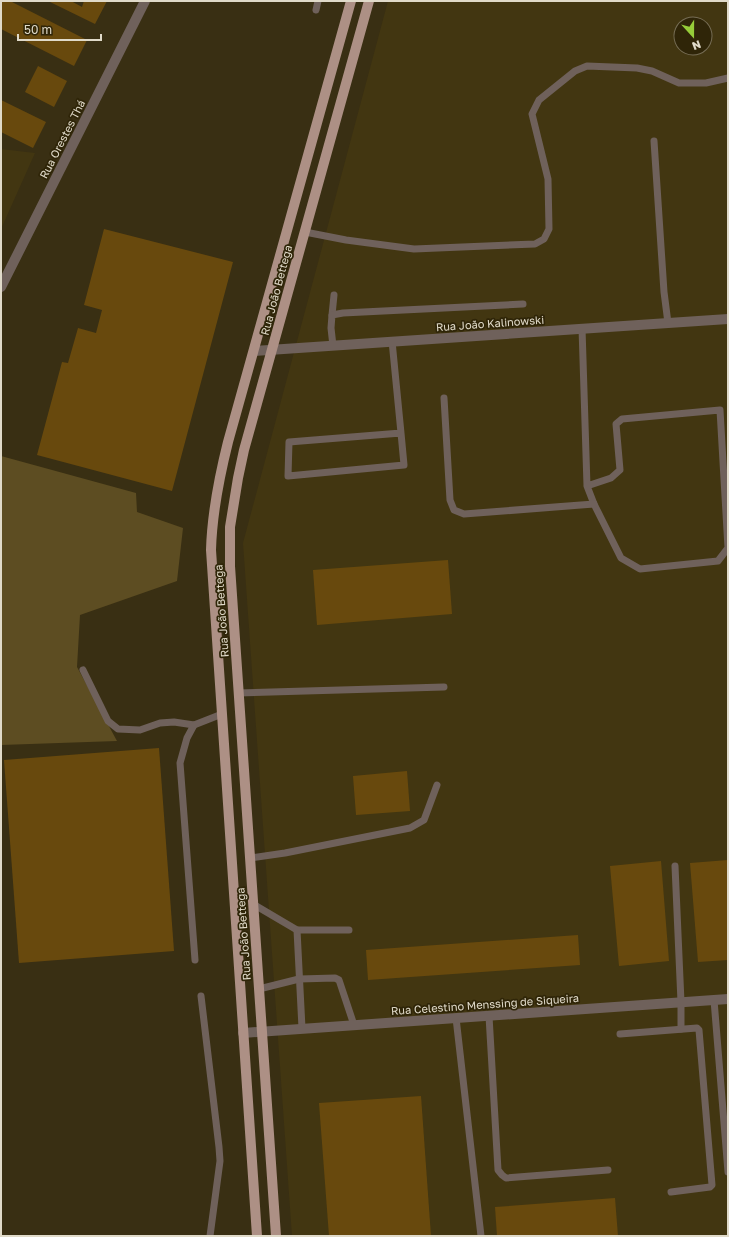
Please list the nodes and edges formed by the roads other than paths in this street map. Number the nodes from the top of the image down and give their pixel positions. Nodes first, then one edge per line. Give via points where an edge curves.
1 (145, 1) edge
2 (318, 1) edge
3 (351, 1) edge
4 (369, 1) edge
5 (316, 10) dead end
6 (728, 78) edge
7 (654, 141) dead end
8 (305, 232) junction
9 (1, 287) edge
10 (334, 295) dead end
11 (523, 304) dead end
12 (332, 315) junction
13 (728, 319) edge
14 (668, 323) junction
15 (582, 328) junction
16 (392, 342) junction
17 (333, 346) junction
18 (272, 350) junction
19 (254, 351) junction
20 (444, 398) dead end
21 (401, 433) junction
22 (587, 486) junction
23 (594, 504) junction
24 (83, 670) dead end
25 (444, 687) dead end
26 (238, 693) junction
27 (222, 714) junction
28 (194, 725) junction
29 (437, 785) dead end
30 (250, 858) junction
31 (675, 866) dead end
32 (253, 904) junction
33 (297, 930) junction
34 (349, 930) dead end
35 (195, 960) dead end
36 (299, 979) junction
37 (259, 989) junction
38 (201, 996) dead end
39 (728, 999) edge
40 (714, 1000) junction
41 (681, 1002) junction
42 (489, 1016) junction
43 (456, 1018) junction
44 (354, 1025) junction
45 (302, 1028) junction
46 (681, 1029) junction
47 (262, 1031) junction
48 (243, 1033) junction
49 (620, 1034) dead end
50 (608, 1170) dead end
51 (728, 1172) edge
52 (671, 1192) dead end
53 (210, 1236) edge
54 (257, 1236) edge
55 (276, 1236) edge
56 (481, 1236) edge

1 - 9 street, Rua Orestes Thá
2 - 5 lane
3 - 19 main road, Rua João Bettega
4 - 8 main road, Rua João Bettega
6 - 8 lane via 706,83 679,83 652,71 637,68 588,66 575,70 539,100 532,114 548,179 549,229 544,239 535,244 414,249
7 - 14 lane
8 - 18 main road, Rua João Bettega
10 - 12 lane
11 - 12 lane
12 - 17 lane
13 - 14 street, Rua João Kalinowski
14 - 15 street, Rua João Kalinowski
15 - 16 street, Rua João Kalinowski
15 - 22 lane
16 - 17 street, Rua João Kalinowski
16 - 21 lane
17 - 18 street, Rua João Kalinowski
18 - 19 street, Rua João Kalinowski
18 - 26 main road, Rua João Bettega via 232,505 230,566
19 - 27 main road, Rua João Bettega via 221,469 211,530
20 - 23 lane via 450,500 454,510 464,514
21 - 21 lane via 404,465 288,476 289,442
22 - 23 lane
22 - 23 lane via 610,478 620,470 616,424 622,418 720,410 728,548 718,561 640,569 621,558
24 - 28 lane via 108,721 118,729 140,730 174,722
25 - 26 lane
26 - 30 main road, Rua João Bettega
27 - 28 lane
27 - 48 main road, Rua João Bettega
28 - 35 lane via 187,738 180,763
29 - 30 lane via 424,820 410,828
30 - 32 main road, Rua João Bettega
31 - 41 lane
32 - 33 lane
32 - 37 main road, Rua João Bettega
33 - 34 lane
33 - 36 lane
36 - 37 lane
36 - 44 lane via 339,980
36 - 45 lane
37 - 47 main road, Rua João Bettega
38 - 53 lane via 220,1161
39 - 40 street, Rua Celestino Menssing de Siqueira
40 - 41 street, Rua Celestino Menssing de Siqueira
40 - 51 lane
41 - 42 street, Rua Celestino Menssing de Siqueira
41 - 46 lane
42 - 43 street, Rua Celestino Menssing de Siqueira
42 - 50 lane via 498,1170 506,1178
43 - 44 street, Rua Celestino Menssing de Siqueira
43 - 56 lane
44 - 45 street, Rua Celestino Menssing de Siqueira
45 - 47 street, Rua Celestino Menssing de Siqueira
46 - 49 lane
46 - 52 lane via 699,1030 712,1186
47 - 48 street, Rua Celestino Menssing de Siqueira
47 - 55 main road, Rua João Bettega
48 - 54 main road, Rua João Bettega

